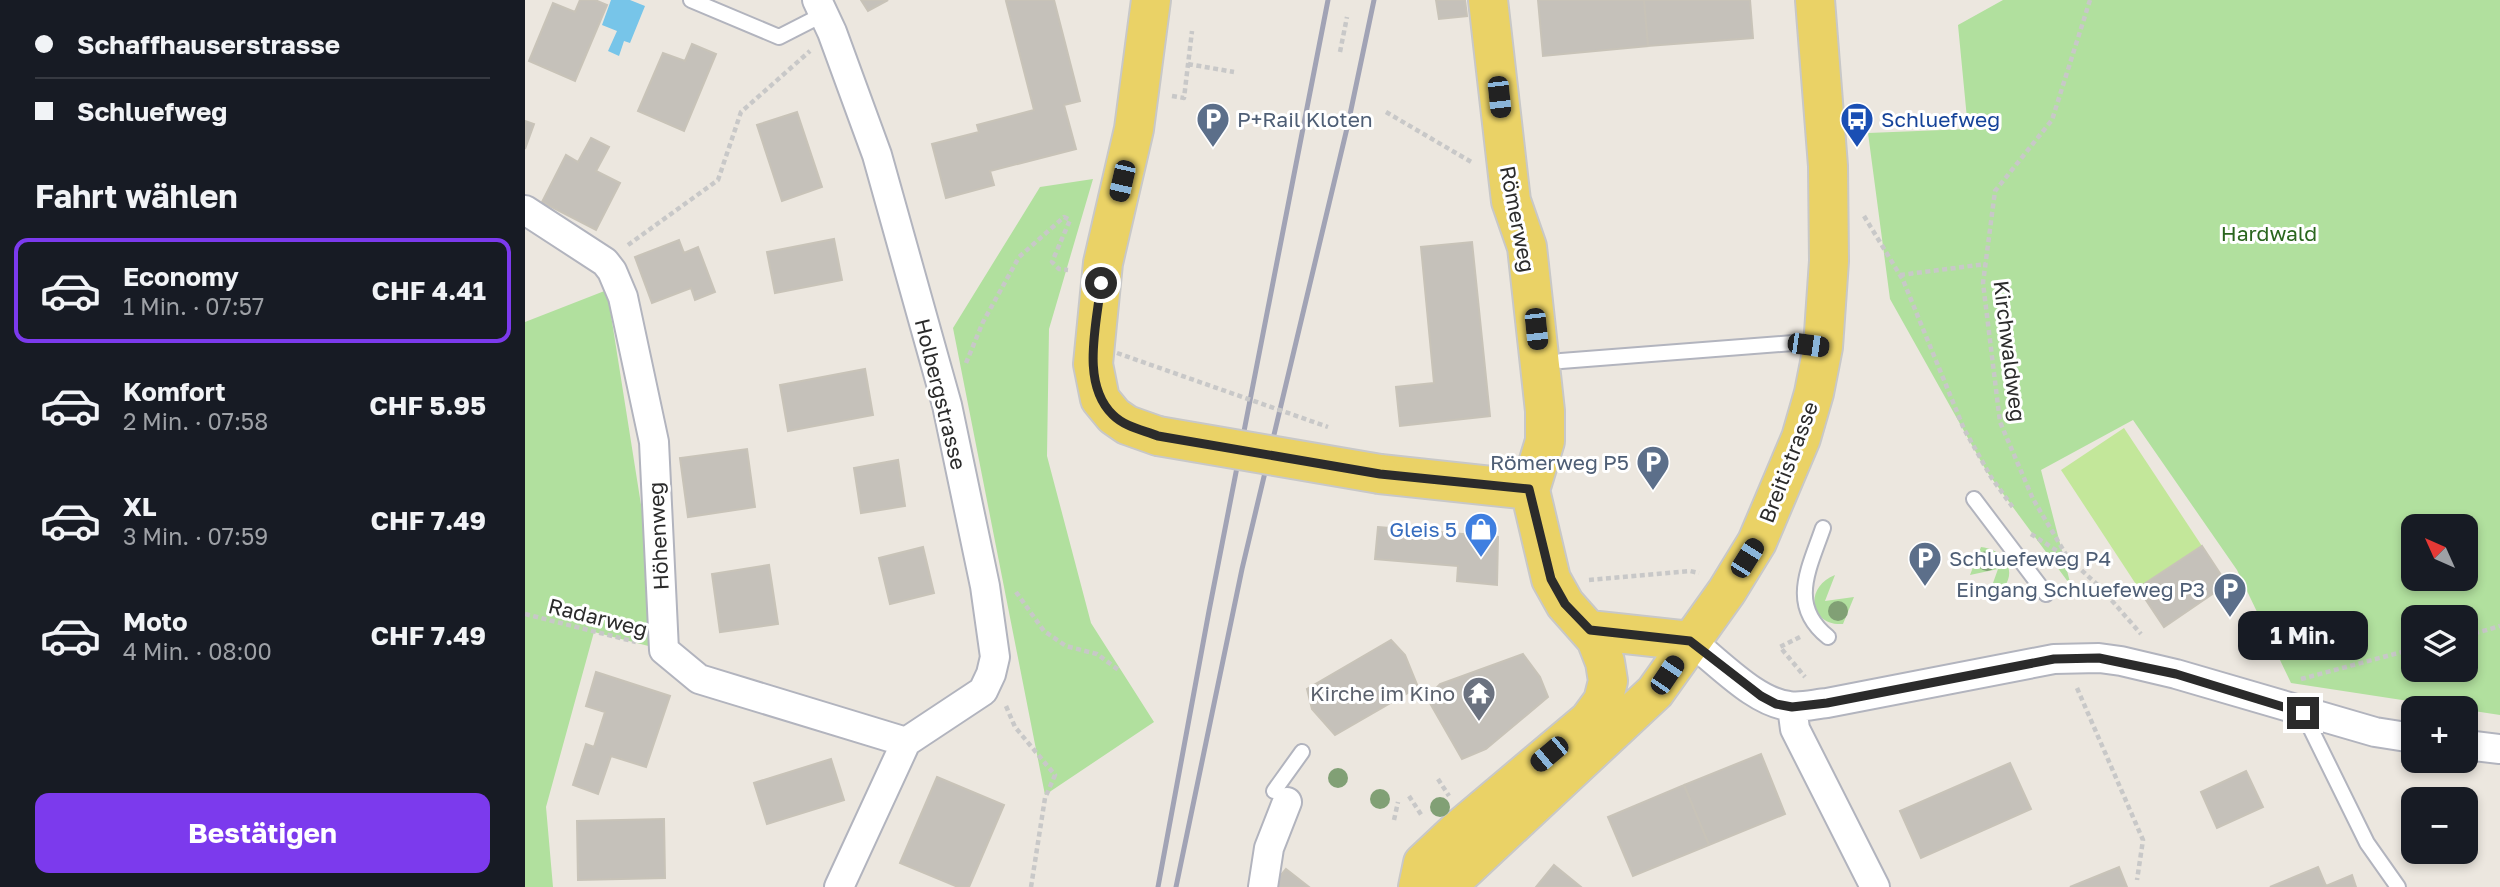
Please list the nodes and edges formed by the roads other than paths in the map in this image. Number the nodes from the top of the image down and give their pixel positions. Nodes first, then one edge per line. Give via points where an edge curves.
1 (691, 0) edge
2 (1151, 0) edge
3 (1488, 0) edge
4 (1815, 0) edge
5 (825, 15) edge
6 (525, 210) edge
7 (1823, 347) junction
8 (1561, 361) dead end
9 (1529, 489) junction
10 (1974, 499) dead end
11 (1823, 528) dead end
12 (2046, 594) road end
13 (1590, 630) junction
14 (1828, 637) dead end
15 (1690, 641) junction
16 (1802, 706) junction
17 (2303, 713) junction
18 (2401, 736) edge
19 (906, 742) junction
20 (2478, 746) edge
21 (2500, 749) edge
22 (1302, 752) dead end
23 (1280, 797) joint
24 (839, 887) edge
25 (1263, 887) edge
26 (1418, 887) edge
27 (1446, 887) edge
28 (1875, 887) edge
29 (2398, 887) edge

1 - 5 lane via 779,37
2 - 9 main road, bridge via 1134,129 1103,263 1105,358 1100,399 1128,425 1158,436 1380,474
3 - 9 main road, Römerweg via 1511,201 1527,247 1545,411 1545,441
4 - 7 main road, Breitistrasse via 1829,197
5 - 19 street, Holbergstrasse via 877,155 947,405 995,657 983,691
6 - 19 street, Höhenweg via 605,262 624,297 654,442 664,650 699,679
7 - 8 lane via 1793,343
7 - 15 main road, Breitistrasse via 1801,438 1757,542
9 - 13 main road via 1551,579 1565,604
10 - 12 lane
11 - 14 lane via 1804,593 1805,610
13 - 15 main road
13 - 26 main road via 1605,662 1608,681 1603,701 1589,720 1423,863
15 - 16 street via 1761,696 1776,704
15 - 27 main road, Breitistrasse via 1655,692
16 - 17 street via 2054,659 2099,658 2176,674
16 - 28 street via 1795,729
17 - 18 street
17 - 29 lane via 2368,843
19 - 24 street
20 - 21 street
22 - 23 lane
23 - 25 street

